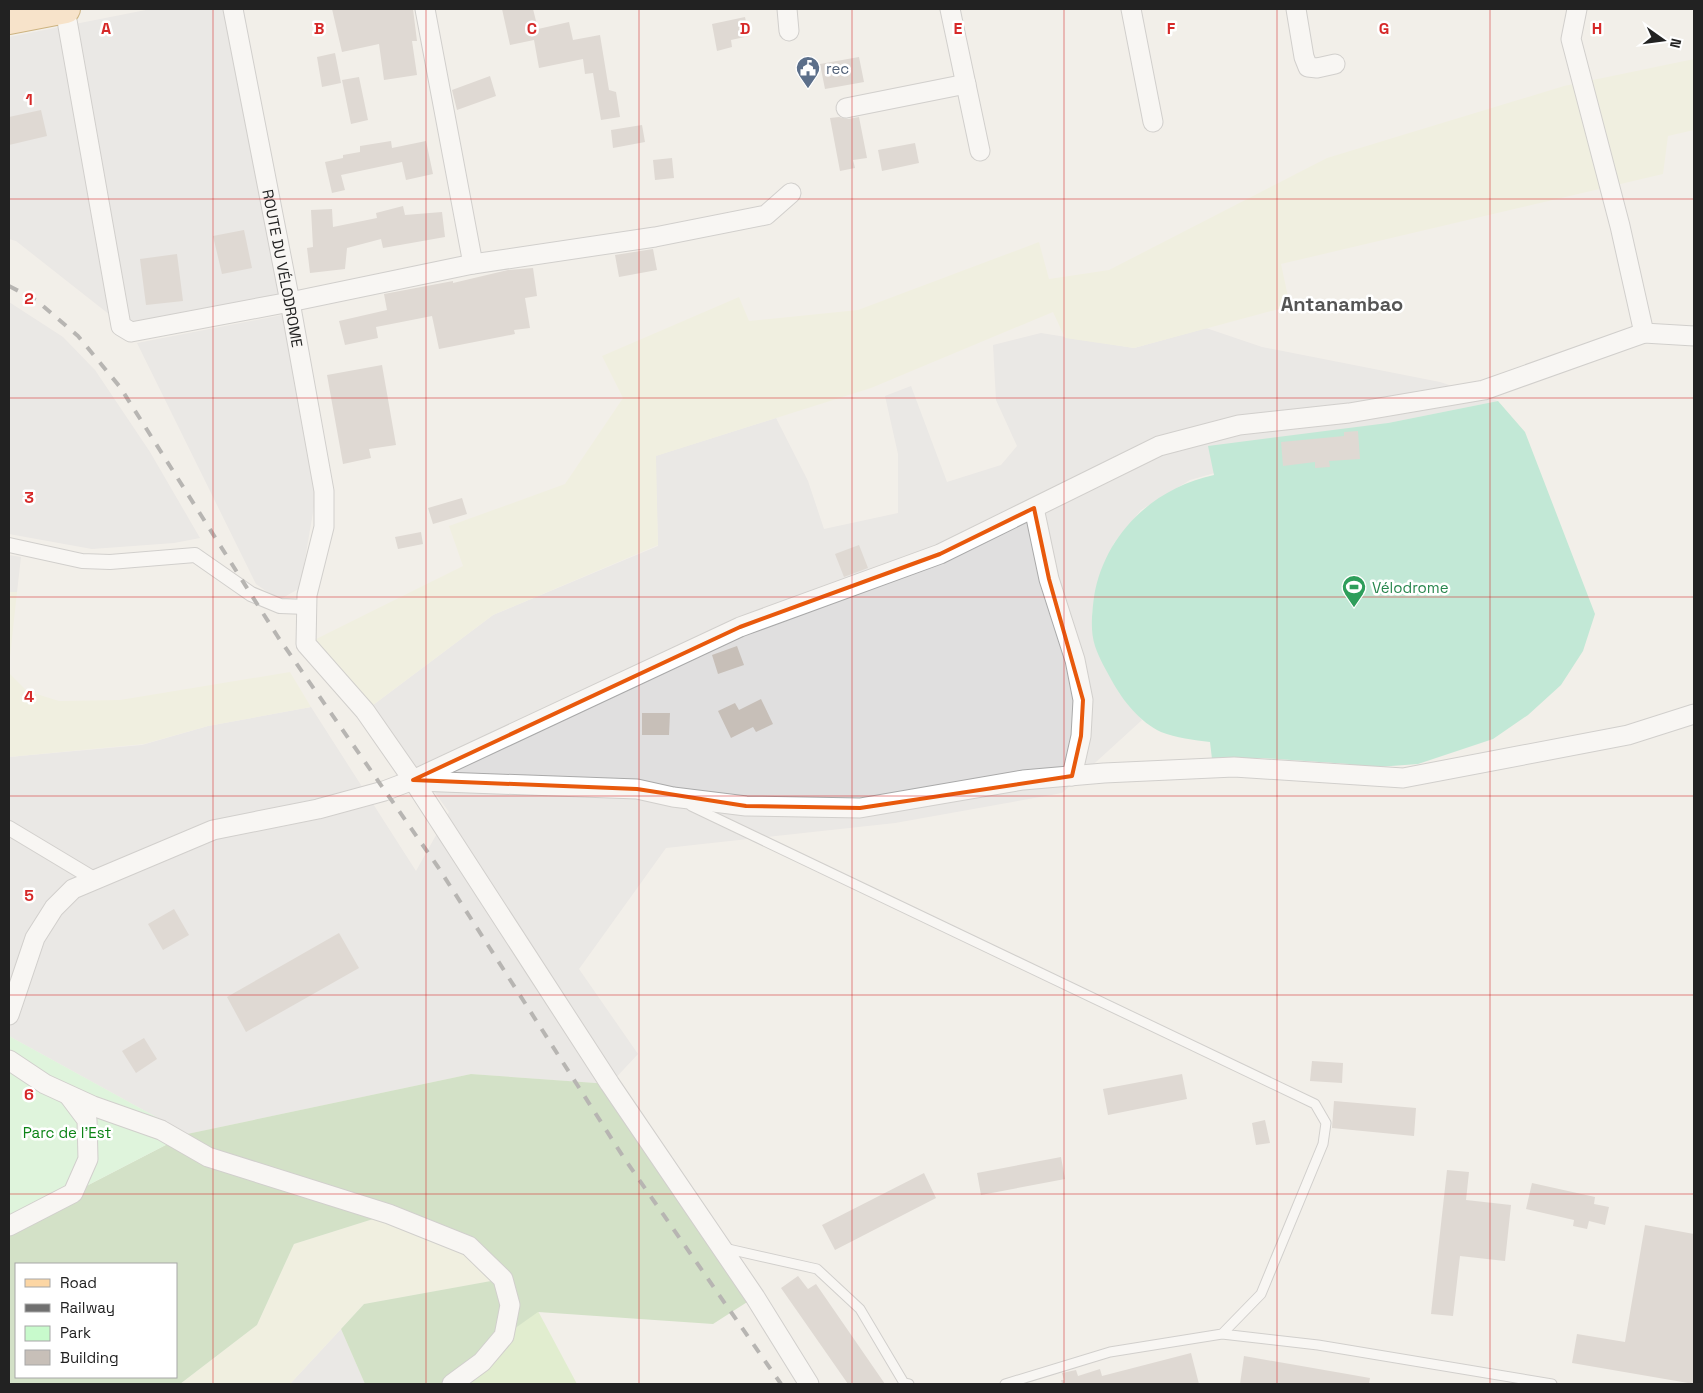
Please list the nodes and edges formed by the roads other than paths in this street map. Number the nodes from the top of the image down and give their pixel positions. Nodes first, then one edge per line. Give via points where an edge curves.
1 (66, 9) edge
2 (234, 9) edge
3 (425, 9) edge
4 (788, 9) edge
5 (950, 9) edge
6 (1131, 9) edge
7 (1296, 9) edge
8 (1577, 9) edge
9 (22, 15) edge
10 (790, 31) dead end
11 (1335, 64) dead end
12 (966, 84) junction
13 (846, 108) dead end
14 (1154, 122) dead end
15 (980, 151) dead end
16 (791, 194) dead end
17 (472, 264) junction
18 (290, 302) junction
19 (1644, 333) junction
20 (1694, 336) edge
21 (1034, 508) junction
22 (9, 545) edge
23 (307, 607) junction
24 (1694, 714) edge
25 (1072, 776) junction
26 (412, 780) junction
27 (673, 797) junction
28 (9, 828) edge
29 (94, 880) junction
30 (9, 1015) edge
31 (9, 1060) edge
32 (68, 1095) junction
33 (9, 1226) edge
34 (721, 1248) junction
35 (1222, 1334) junction
36 (452, 1384) edge
37 (809, 1384) edge
38 (909, 1384) edge
39 (1005, 1384) edge
40 (1552, 1384) edge

1 - 9 main road
1 - 18 street via 121,326 131,332
2 - 18 street, ROUTE DU VÉLODROME
3 - 17 street
4 - 10 street
5 - 12 street
6 - 14 street
7 - 11 street via 1308,67
8 - 19 street via 1571,38
12 - 13 street
12 - 15 street
16 - 17 street via 766,215
17 - 18 street
18 - 23 street, ROUTE DU VÉLODROME via 324,491 324,527
19 - 20 street
19 - 21 street via 1484,390 1349,413 1239,425 1159,446
21 - 25 street via 1049,580 1075,660 1083,700 1081,736
21 - 26 street via 940,554 740,627
22 - 23 street via 82,561 195,555 251,594 280,606
23 - 26 street, ROUTE DU VÉLODROME via 306,644 365,710
24 - 25 street via 1628,735 1403,778 1234,767
25 - 27 street via 1022,780 860,808 746,806
26 - 27 street via 637,789
26 - 29 street via 318,809 213,830
26 - 34 street, ROUTE DU VÉLODROME
27 - 35 lane via 1315,1104 1326,1123 1323,1144 1261,1294
28 - 29 street
29 - 30 street via 73,888 54,908 36,938
31 - 32 street
32 - 33 street via 87,1120 88,1159 73,1193
32 - 36 street via 161,1130 208,1156 389,1214 469,1246 503,1279 510,1305 504,1336 482,1362
34 - 37 street, ROUTE DU VÉLODROME
34 - 38 lane via 817,1268 860,1308 904,1383
35 - 39 lane via 1110,1352
35 - 40 lane via 1318,1345

